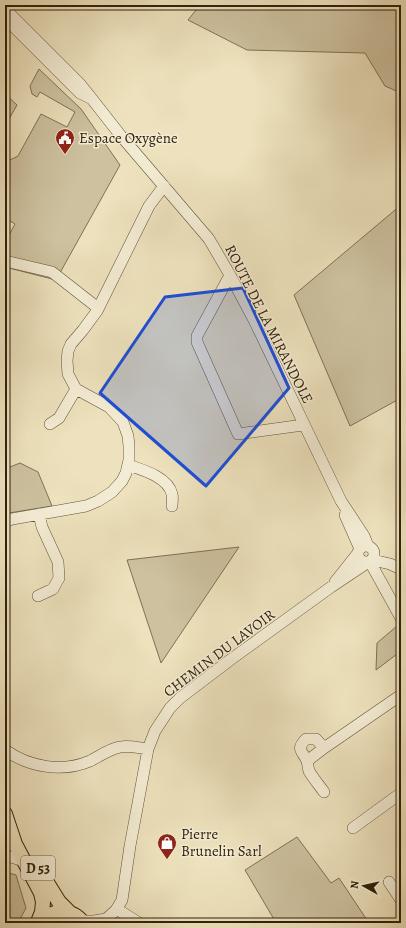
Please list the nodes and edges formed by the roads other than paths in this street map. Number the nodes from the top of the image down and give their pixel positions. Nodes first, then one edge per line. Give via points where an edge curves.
1 (5, 9) edge
2 (5, 18) edge
3 (45, 54) junction
4 (164, 186) junction
5 (5, 261) edge
6 (230, 274) junction
7 (98, 308) junction
8 (76, 388) junction
9 (50, 424) dead end
10 (304, 425) junction
11 (128, 465) junction
12 (172, 506) dead end
13 (39, 514) junction
14 (5, 522) edge
15 (362, 549) junction
16 (370, 562) junction
17 (401, 569) edge
18 (331, 587) junction
19 (38, 596) dead end
20 (401, 618) edge
21 (401, 695) edge
22 (324, 748) junction
23 (5, 750) edge
24 (148, 750) junction
25 (307, 761) junction
26 (324, 792) dead end
27 (401, 793) edge
28 (7, 818) edge
29 (352, 828) dead end
30 (16, 856) edge
31 (389, 882) dead end
32 (47, 885) junction
33 (401, 900) edge
34 (116, 910) junction
35 (70, 913) junction
36 (104, 921) edge
37 (83, 922) edge
38 (38, 923) edge
39 (139, 923) edge

1 - 3 street, ROUTE DE LA MIRANDOLE
2 - 3 street, ROUTE DE LA MIRANDOLE
3 - 4 street, ROUTE DE LA MIRANDOLE via 80,93 92,99
4 - 6 street, ROUTE DE LA MIRANDOLE via 209,239
4 - 7 street via 149,206
5 - 7 street via 52,272
6 - 10 street, ROUTE DE LA MIRANDOLE
6 - 10 street via 197,336 197,342 238,434
7 - 8 street via 71,344 68,352 68,374
8 - 9 street via 59,418
8 - 11 street via 109,407 123,422 128,436
10 - 15 street, ROUTE DE LA MIRANDOLE via 340,501 364,536
11 - 12 street via 167,483 173,495
11 - 13 street via 122,480 112,492 98,501 86,506
13 - 14 street
13 - 19 street via 58,562 59,578 53,589
15 - 16 street, ROUTE DE LA MIRANDOLE via 374,550 375,555
15 - 18 street, CHEMIN DU LAVOIR
16 - 17 street via 390,564
16 - 18 street, CHEMIN DU LAVOIR
16 - 20 street
18 - 24 street, CHEMIN DU LAVOIR via 180,698 159,725
21 - 22 street
22 - 25 street
22 - 25 street via 316,739 306,739 300,747 302,756
23 - 24 street via 32,764 57,767 83,763 121,746
24 - 34 street, CHEMIN DU LAVOIR via 122,900
25 - 26 street via 308,770
27 - 29 street
28 - 30 main road, D 53
28 - 32 main road, D 53 via 18,832
30 - 32 street via 26,855 41,882
30 - 38 main road, D 53 via 41,893 43,902
31 - 33 street
32 - 35 main road, D 53
34 - 36 street, CHEMIN DU LAVOIR
34 - 39 street
35 - 37 main road
35 - 38 main road via 53,912
36 - 37 street, CHEMIN DU LAVOIR

